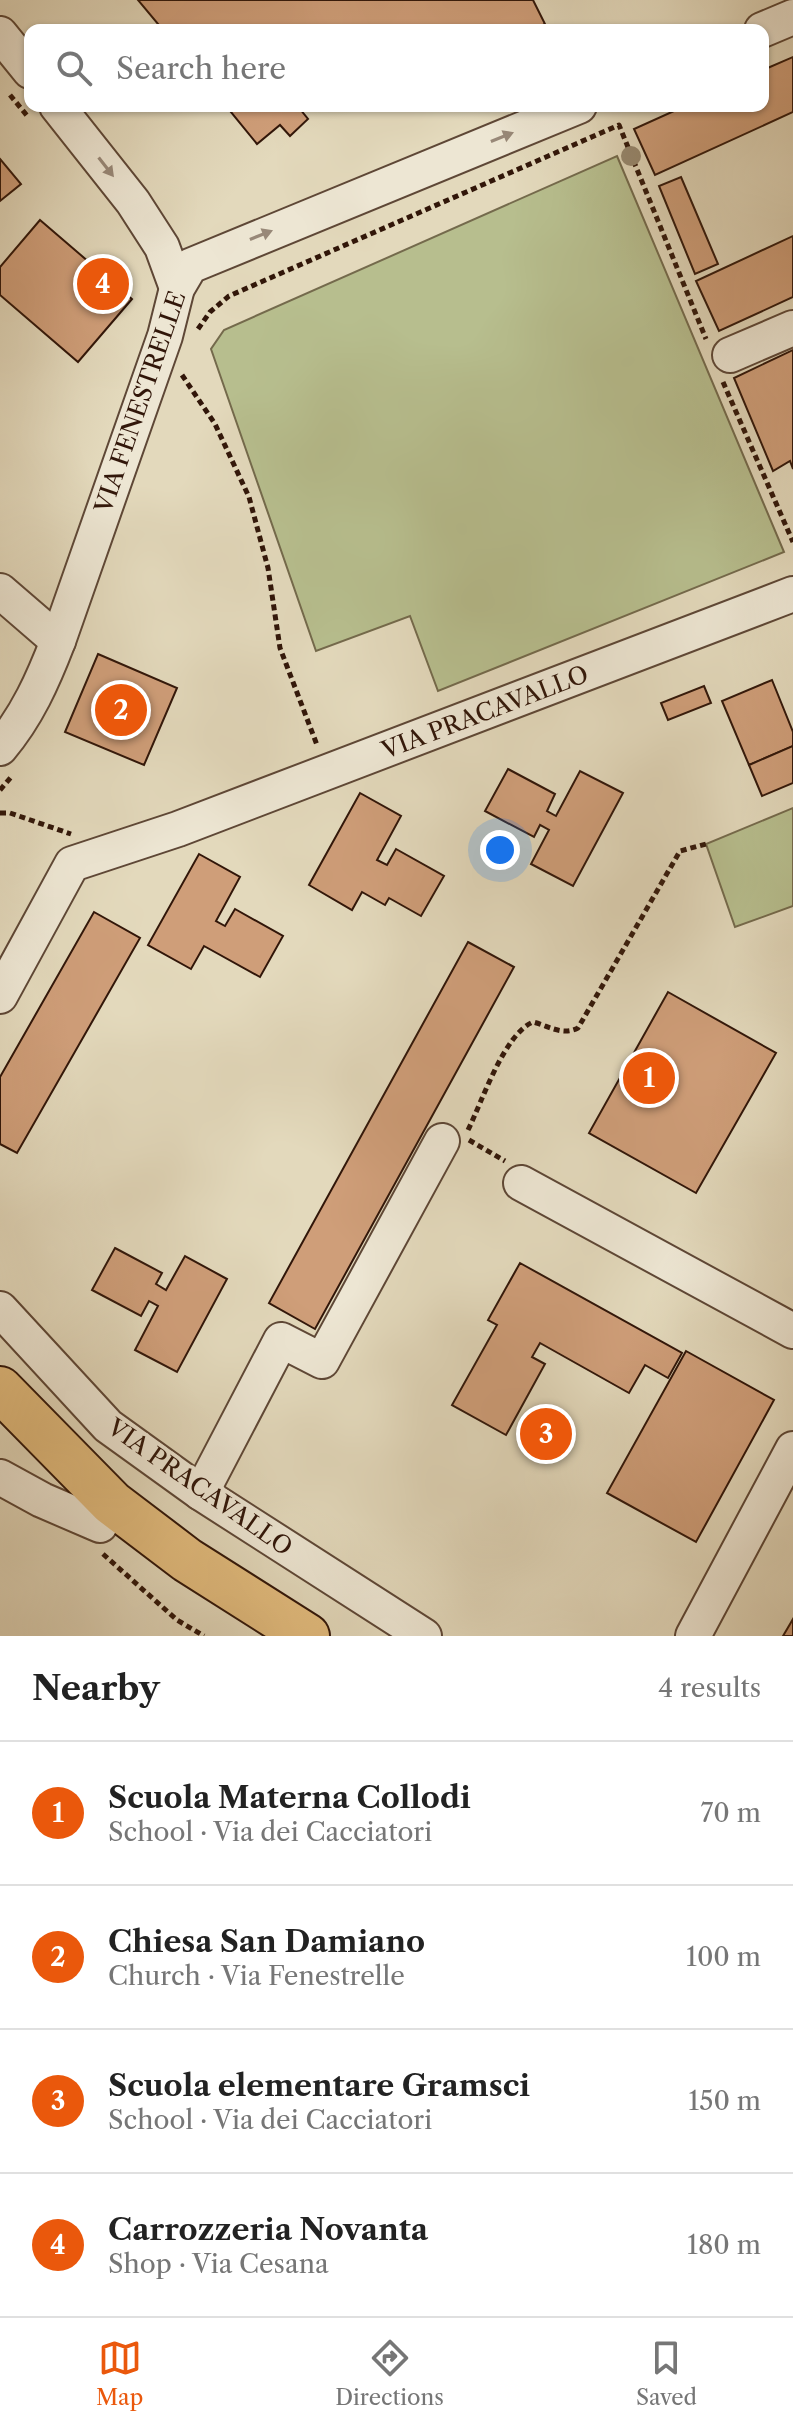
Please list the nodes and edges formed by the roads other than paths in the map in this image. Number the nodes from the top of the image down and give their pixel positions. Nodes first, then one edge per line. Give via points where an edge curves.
1 (793, 17) edge
2 (769, 27) edge
3 (0, 34) edge
4 (20, 82) edge
5 (43, 112) edge
6 (565, 112) edge
7 (192, 270) junction
8 (793, 328) edge
9 (720, 359) road end
10 (0, 591) edge
11 (793, 594) edge
12 (58, 641) junction
13 (10, 758) edge
14 (0, 996) edge
15 (442, 1141) road end
16 (521, 1183) dead end
17 (0, 1309) edge
18 (793, 1331) edge
19 (0, 1389) edge
20 (0, 1429) edge
21 (793, 1449) edge
22 (0, 1477) edge
23 (201, 1493) junction
24 (100, 1525) junction
25 (257, 1636) edge
26 (307, 1636) edge
27 (424, 1636) edge
28 (693, 1636) edge

1 - 2 street
3 - 4 street
5 -> 7 street via 133,202 178,238
7 -> 6 street
7 - 12 street, VIA FENESTRELLE
8 - 9 street
10 - 12 street
11 - 14 street, VIA PRACAVALLO via 178,829 72,864
12 - 13 street, VIA FENESTRELLE via 16,729
15 - 23 street via 322,1361 281,1340
16 - 18 street
17 - 23 street, VIA PRACAVALLO via 108,1426
19 - 26 main road via 112,1503 187,1560
20 - 24 main road
21 - 28 street
22 - 24 street
23 - 27 street, VIA PRACAVALLO
24 - 25 main road via 186,1592

